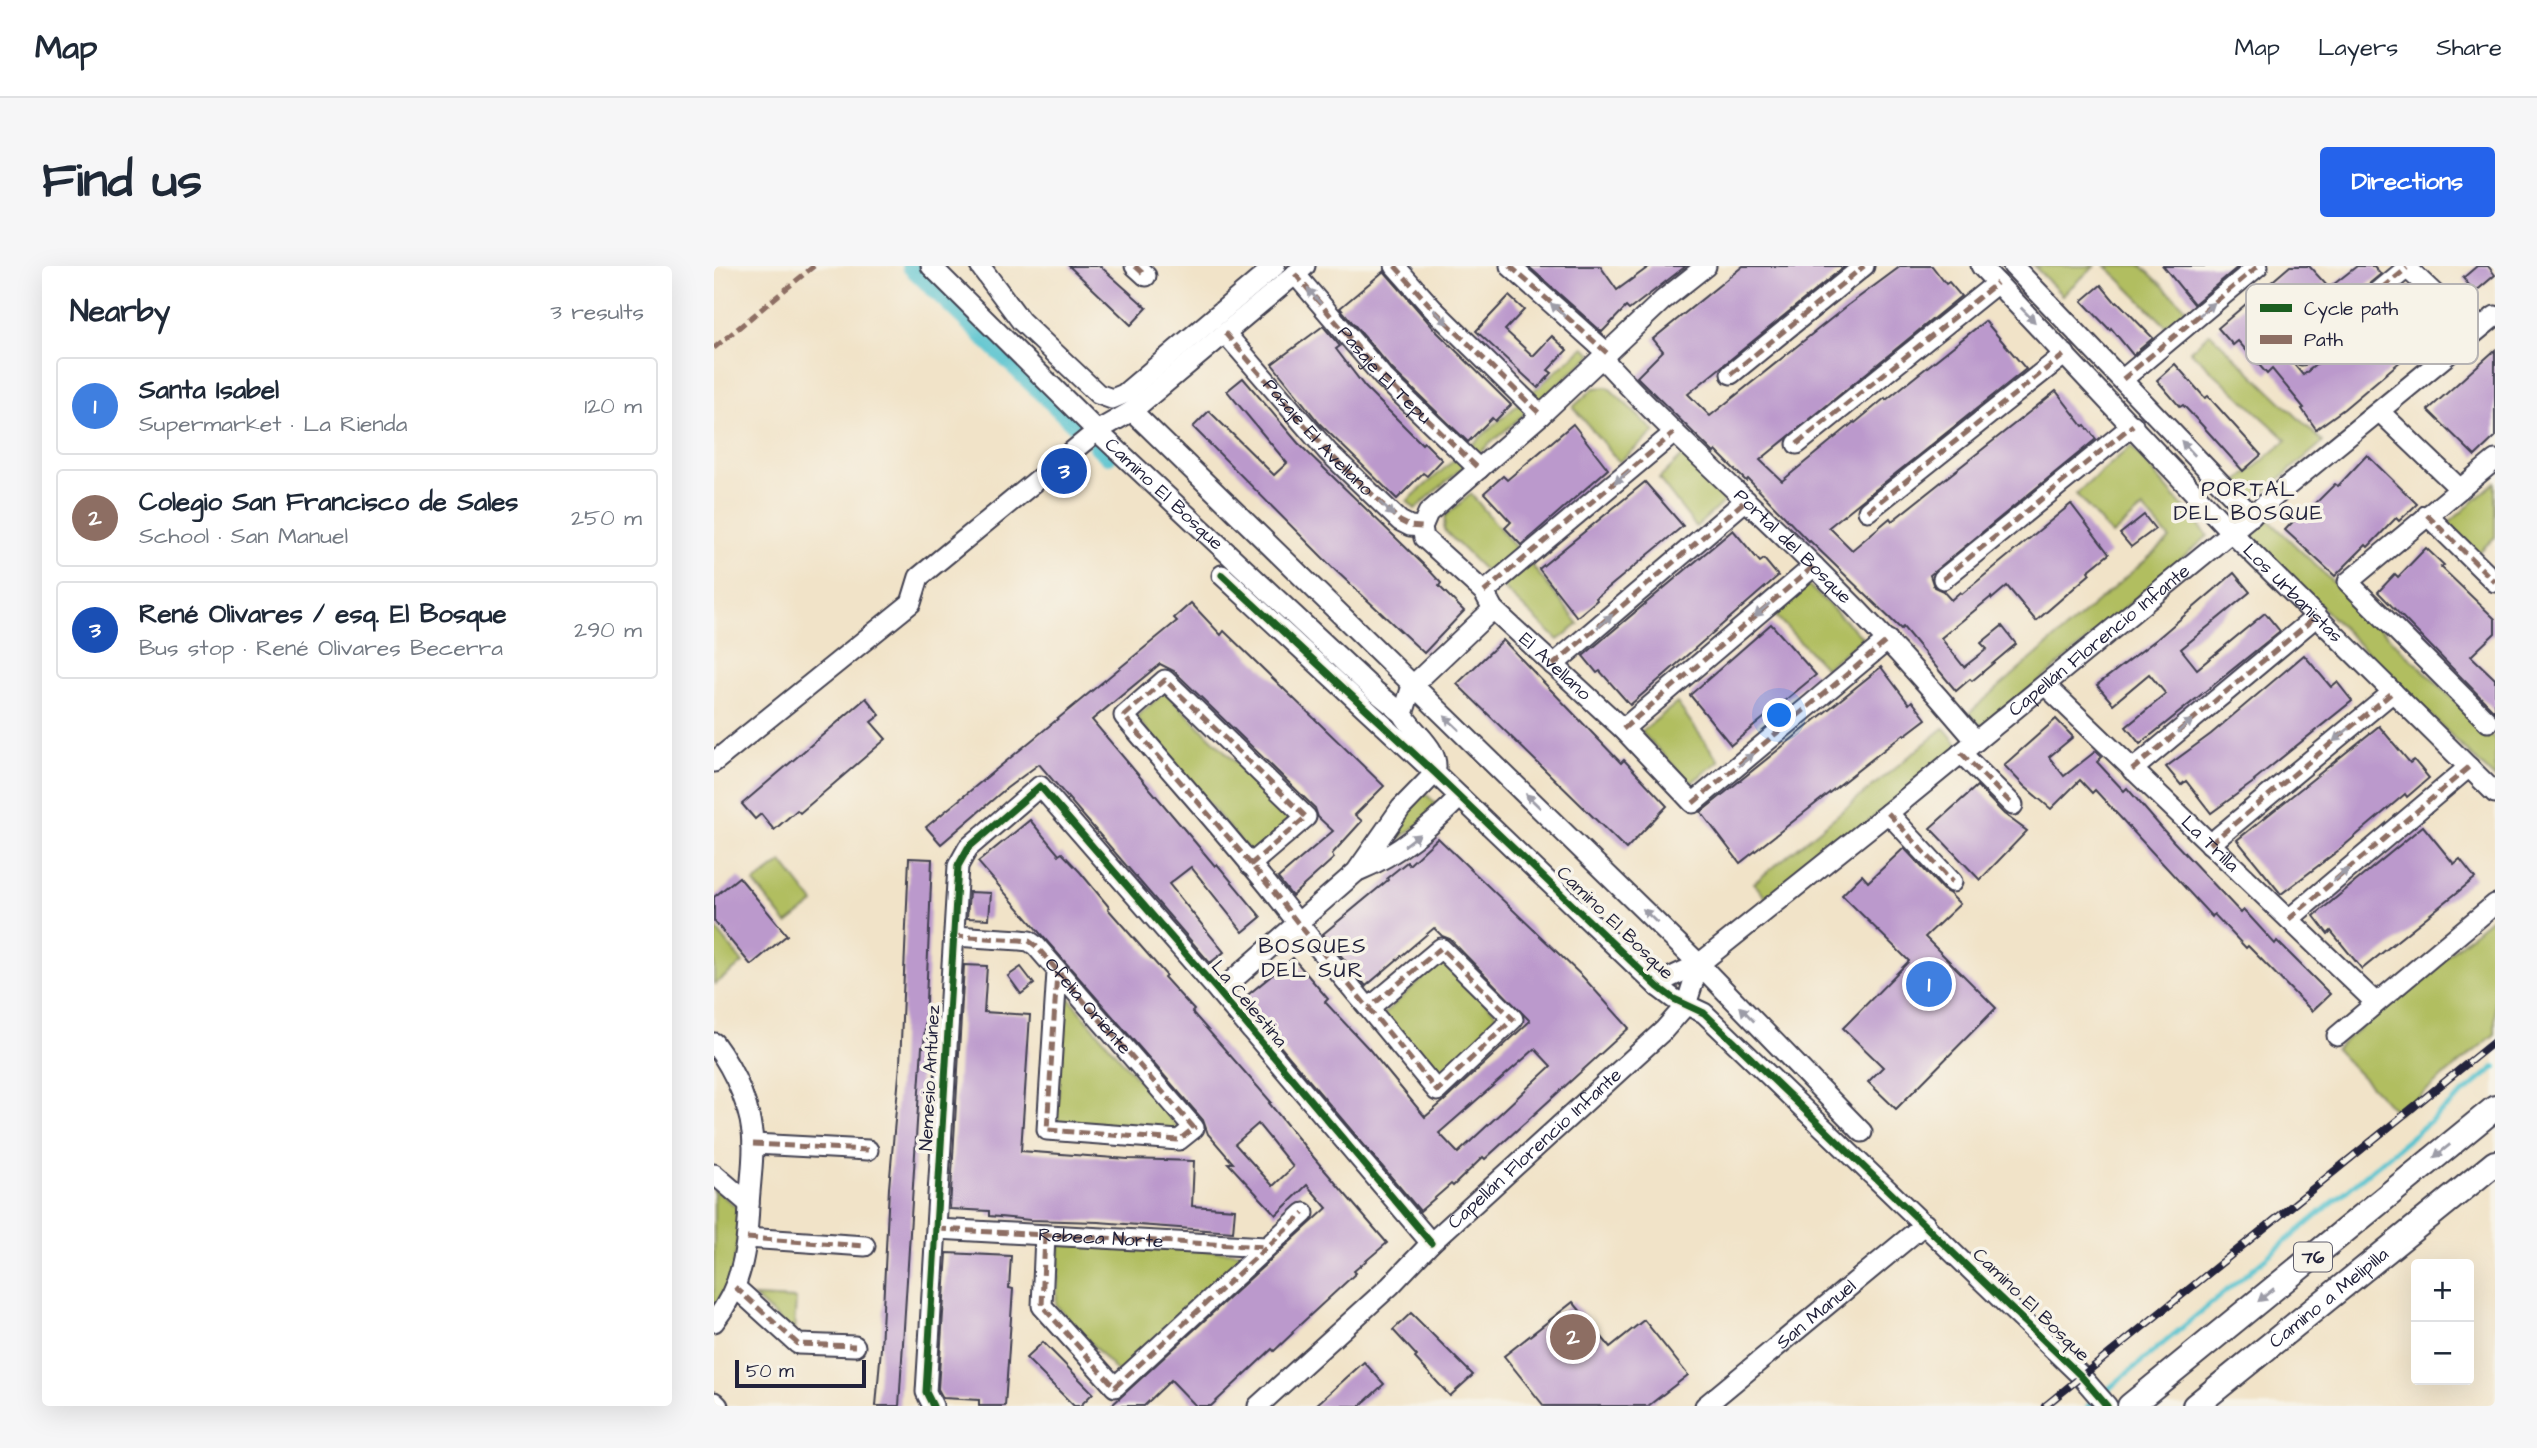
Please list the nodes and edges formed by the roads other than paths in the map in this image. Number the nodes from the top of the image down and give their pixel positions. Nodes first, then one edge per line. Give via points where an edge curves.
1 (931, 266) edge
2 (980, 266) edge
3 (1275, 266) edge
4 (1395, 266) edge
5 (1510, 266) edge
6 (1706, 266) edge
7 (1864, 266) edge
8 (1981, 266) edge
9 (2013, 266) edge
10 (2258, 266) edge
11 (2406, 267) edge
12 (1300, 270) edge
13 (1997, 283) junction
14 (2386, 284) edge
15 (2424, 284) edge
16 (2495, 316) edge
17 (2478, 330) edge
18 (1225, 333) junction
19 (2065, 354) junction
20 (1605, 356) junction
21 (2437, 364) edge
22 (1731, 374) dead end
23 (2123, 379) junction
24 (1132, 411) junction
25 (2380, 412) junction
26 (1541, 415) junction
27 (2133, 425) junction
28 (1097, 431) junction
29 (1674, 433) junction
30 (1797, 443) dead end
31 (2495, 460) edge
32 (1479, 469) junction
33 (2459, 488) junction
34 (1746, 500) junction
35 (1868, 511) dead end
36 (2427, 515) junction
37 (2252, 516) junction
38 (1422, 527) junction
39 (2231, 532) junction
40 (1814, 566) junction
41 (1222, 575) dead end
42 (1943, 579) dead end
43 (2495, 582) edge
44 (1488, 601) junction
45 (2318, 616) junction
46 (1888, 640) junction
47 (1553, 665) junction
48 (2045, 685) junction
49 (1412, 686) junction
50 (2393, 692) junction
51 (1403, 714) junction
52 (2488, 722) dead end
53 (1623, 729) junction
54 (1969, 747) junction
55 (714, 762) edge
56 (2469, 767) junction
57 (2132, 770) junction
58 (1435, 773) junction
59 (1040, 786) joint
60 (2495, 793) edge
61 (1460, 797) junction
62 (2014, 805) dead end
63 (1888, 813) junction
64 (2210, 844) junction
65 (1250, 865) junction
66 (1356, 872) junction
67 (1952, 882) dead end
68 (2495, 904) edge
69 (2289, 919) junction
70 (1297, 922) junction
71 (954, 936) junction
72 (1699, 964) junction
73 (1057, 972) junction
74 (1658, 987) junction
75 (1219, 992) junction
76 (2376, 1003) junction
77 (1686, 1005) junction
78 (1369, 1008) junction
79 (2337, 1035) dead end
80 (714, 1043) edge
81 (1795, 1063) junction
82 (2495, 1108) edge
83 (1807, 1110) junction
84 (1862, 1132) dead end
85 (753, 1144) junction
86 (867, 1150) dead end
87 (2495, 1163) edge
88 (714, 1174) edge
89 (749, 1204) junction
90 (1304, 1213) dead end
91 (1925, 1224) junction
92 (937, 1229) junction
93 (1045, 1235) junction
94 (747, 1238) junction
95 (1431, 1244) junction
96 (864, 1245) dead end
97 (1266, 1247) junction
98 (735, 1287) junction
99 (714, 1322) edge
100 (855, 1346) dead end
101 (714, 1402) edge
102 (2106, 1405) edge
103 (718, 1406) edge
104 (933, 1406) edge
105 (1258, 1406) edge
106 (1705, 1406) edge
107 (2130, 1406) edge
108 (2195, 1406) edge

1 - 28 street, Camino El Bosque
2 - 3 street via 1032,332 1098,394 1112,398 1124,394
4 -> 26 street
20 -> 5 street, Portal del Bosque
6 - 20 street
7 - 22 street
8 - 13 street, Los Urbanistas
9 - 23 street, Los Urbanistas
23 -> 10 street
11 - 14 street
11 - 15 street
12 - 18 street
32 -> 12 street, Pasaje El Tepu via 1383,377
13 -> 19 street, Los Urbanistas
13 - 30 street
16 - 17 street, Capellán Florencio Infante
18 - 24 street
18 -> 38 street, Pasaje El Avellano via 1328,452 1400,521
19 - 27 street, Los Urbanistas
19 - 35 street
20 - 26 street
20 - 29 street, Portal del Bosque
21 - 25 street, Capellán Florencio Infante
37 -> 23 street, Los Urbanistas
24 - 28 street
24 - 49 street, Camino El Bosque
25 - 33 street
25 - 37 street, Capellán Florencio Infante
26 - 32 street
27 - 39 street, Los Urbanistas
27 - 42 street
28 - 51 street, Camino El Bosque
28 - 55 street via 919,577 911,603
29 - 34 street, Portal del Bosque
29 -> 44 street
31 - 33 street
32 - 38 street via 1428,513
33 - 36 street
34 - 40 street, Portal del Bosque
47 -> 34 street
36 - 43 street
36 - 52 street via 2348,582
37 - 39 street, Capellán Florencio Infante
38 - 44 street, El Avellano via 1428,543
39 - 45 street, Los Urbanistas
39 - 48 street, Capellán Florencio Infante
40 - 46 street, Portal del Bosque
40 -> 53 street
41 - 58 street, Camino El Bosque
44 - 47 street, El Avellano
44 - 49 street
45 - 50 street, Los Urbanistas
57 -> 45 street
53 -> 46 street, El Avellano via 1693,803
46 - 54 street, Portal del Bosque
47 - 53 street, El Avellano
48 - 54 street, Capellán Florencio Infante
48 - 57 street, La Trilla
49 - 51 street
72 -> 49 street, Camino El Bosque
50 - 56 street, Los Urbanistas
50 -> 64 street
51 - 58 street, Camino El Bosque via 1435,755
54 - 62 street, Portal del Bosque
54 - 63 street, Capellán Florencio Infante
56 - 60 street, Los Urbanistas
69 -> 56 street
57 - 64 street, La Trilla
58 - 61 street, Camino El Bosque
58 - 66 street via 1401,808
59 - 71 street, Nemesio Antúnez via 961,857
59 - 75 street, La Celestina
66 -> 61 street via 1404,846
61 - 74 street, Camino El Bosque
63 - 67 street
63 - 72 street, Capellán Florencio Infante
64 - 69 street, La Trilla
65 - 65 street via 1124,716 1165,680 1306,817
65 - 70 street
66 - 70 street
68 - 76 street
69 - 76 street, La Trilla
70 - 75 street
70 - 78 street
71 - 73 street, Ofelia Oriente via 1029,942
71 - 92 street, Nemesio Antúnez
72 - 74 street, Capellán Florencio Infante
72 - 77 street, Capellán Florencio Infante
81 -> 72 street, Camino El Bosque
73 - 73 street, Ofelia Oriente via 1047,1130 1179,1140 1194,1128
74 - 77 street, Camino El Bosque
75 - 95 street, La Celestina
76 - 79 street
77 - 83 street, Camino El Bosque via 1704,1013
77 - 95 street, Capellán Florencio Infante
78 - 78 street via 1437,1091 1513,1019 1441,948
80 - 85 street via 740,1091
81 - 83 street, Camino El Bosque
81 - 84 street, Camino El Bosque
82 -> 107 main road, 76
83 - 91 street, Camino El Bosque
85 - 86 street
85 - 89 street
87 - 108 main road, Camino a Melipilla / 76
88 - 89 street
89 - 94 street
90 - 97 street
91 - 102 street, Camino El Bosque
91 - 106 street, San Manuel
92 - 93 street, Rebeca Norte
92 - 104 street, Nemesio Antúnez via 926,1392
93 - 97 street, Rebeca Norte
93 - 97 street via 1042,1306 1115,1387
94 - 96 street
94 - 98 street
95 - 105 street, Capellán Florencio Infante
98 - 99 street
98 - 100 street via 798,1344
101 - 103 street

